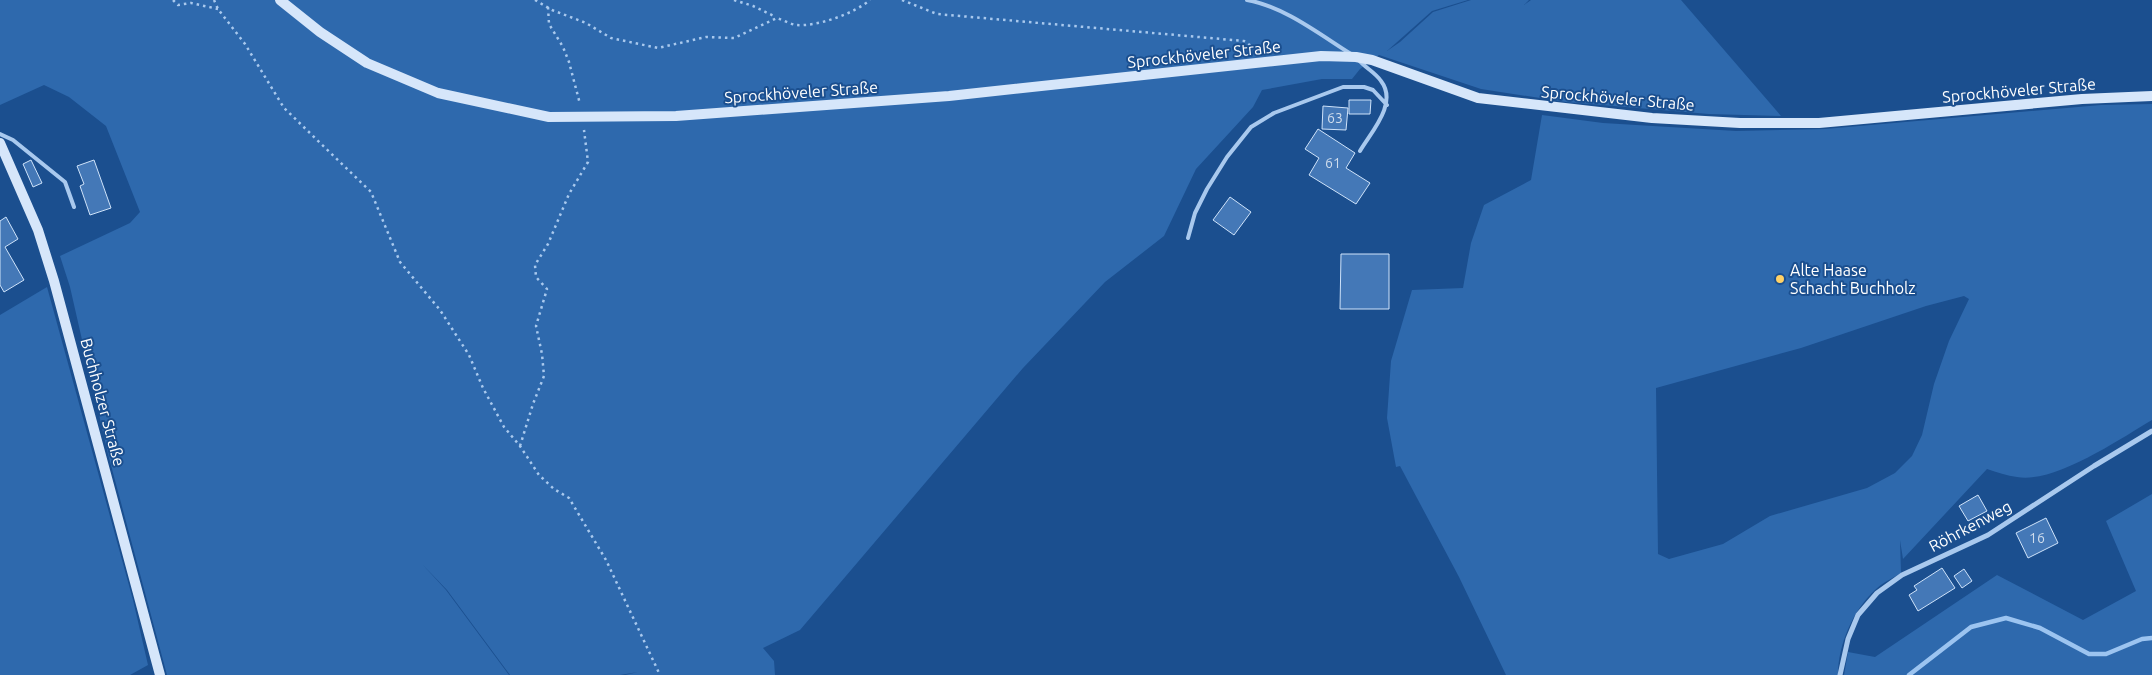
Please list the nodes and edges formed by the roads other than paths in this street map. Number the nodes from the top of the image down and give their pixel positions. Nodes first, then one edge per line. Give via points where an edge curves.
1 (280, 0) edge
2 (1247, 0) edge
3 (1356, 57) junction
4 (2152, 96) edge
5 (1387, 105) junction
6 (0, 134) edge
7 (0, 143) edge
8 (1360, 151) dead end
9 (74, 207) dead end
10 (1188, 238) dead end
11 (2152, 431) edge
12 (160, 675) edge
13 (1840, 675) edge

1 - 3 street, Sprockhöveler Straße via 367,63 438,93 549,117 676,116 949,96 1322,56
2 - 3 lane via 1262,3 1304,24
3 - 4 street, Sprockhöveler Straße via 1478,98 1652,118 1740,123 1819,123 2082,99
3 - 5 lane via 1380,79 1388,92
5 - 8 lane
5 - 10 lane via 1373,90 1343,87 1274,113 1251,127 1207,189 1195,213
6 - 9 lane via 13,140 65,182
7 - 12 street, Buchholzer Straße via 38,230 54,281
11 - 13 street, Röhrkenweg via 1988,535 1902,575 1877,593 1858,614 1848,639

